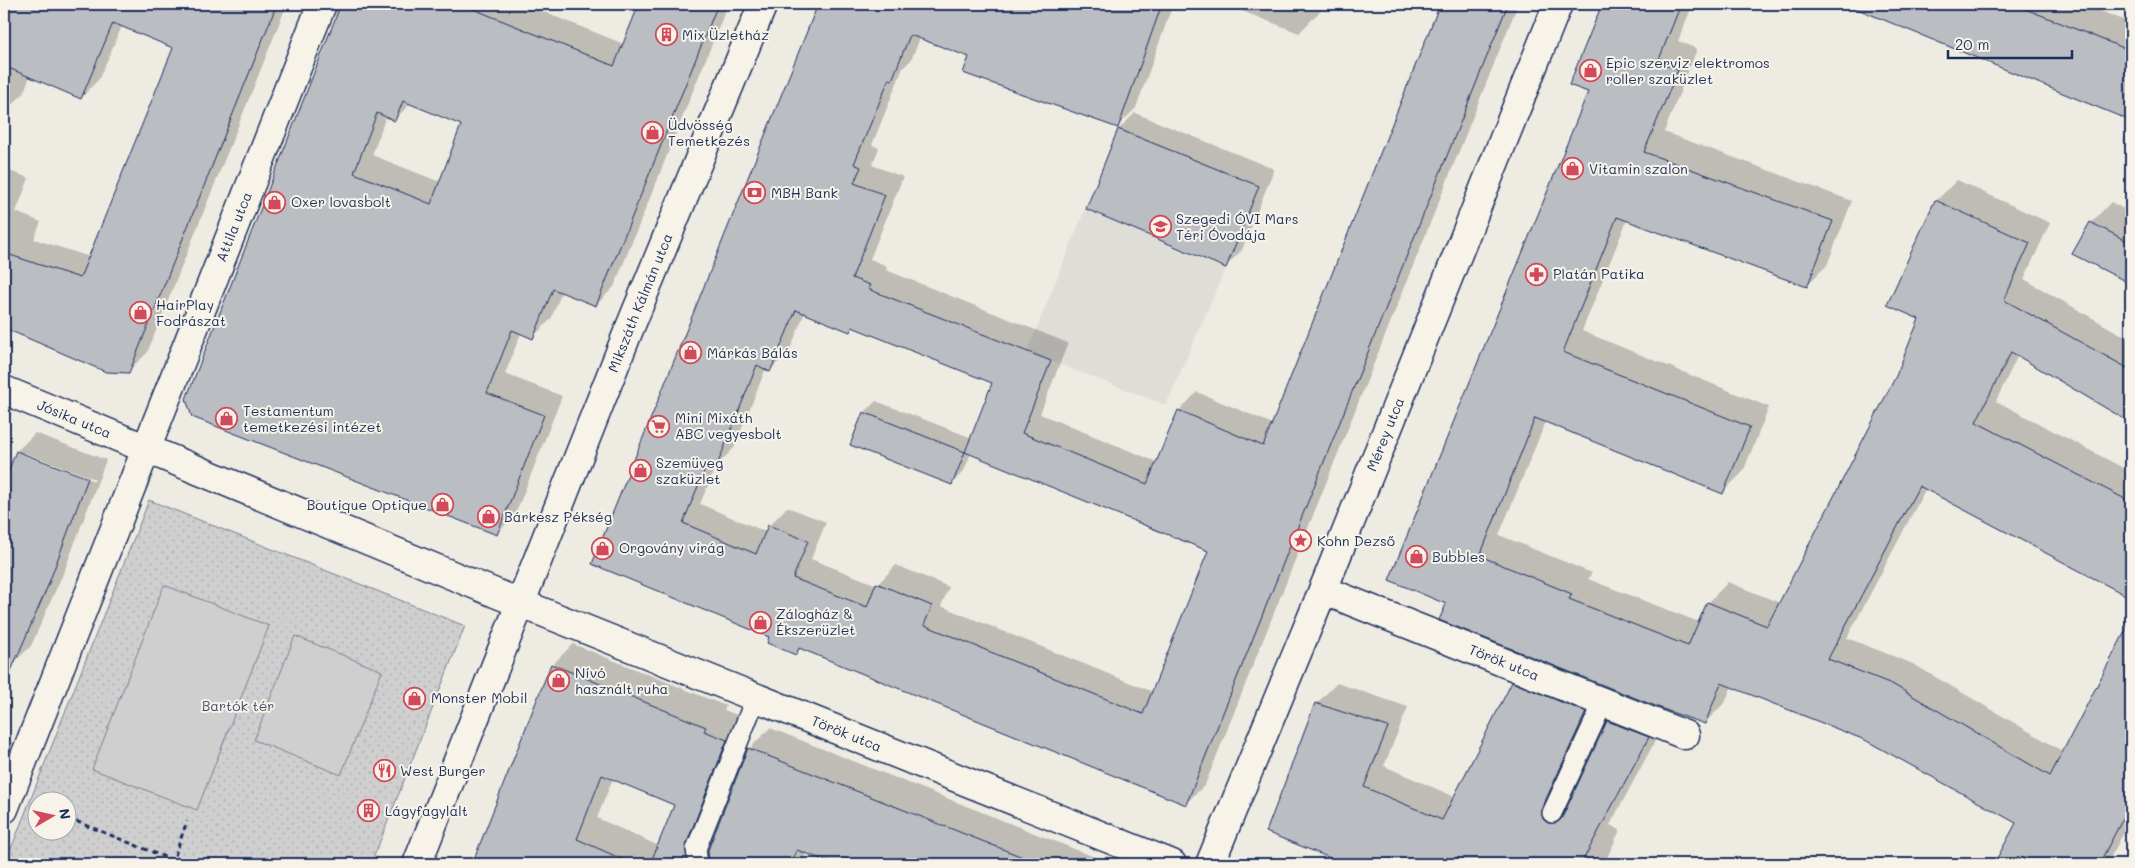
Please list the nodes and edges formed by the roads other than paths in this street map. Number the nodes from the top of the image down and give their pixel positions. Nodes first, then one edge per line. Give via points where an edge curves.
1 (322, 4) edge
2 (763, 4) edge
3 (1558, 4) edge
4 (4, 390) edge
5 (146, 448) junction
6 (1322, 590) junction
7 (521, 602) junction
8 (756, 697) junction
9 (1603, 702) junction
10 (1685, 735) dead end
11 (4, 809) edge
12 (1552, 813) dead end
13 (417, 864) edge
14 (698, 864) edge
15 (1172, 864) edge
16 (1210, 864) edge

1 - 5 street, Attila utca
2 - 7 street, Mikszáth Kálmán utca
3 - 6 street, Mérey utca
4 - 5 street, Jósika utca
5 - 7 street
5 - 11 street
6 - 9 street, Török utca
6 - 16 street, Mérey utca
7 - 8 street, Török utca
7 - 13 street
8 - 14 lane via 696,849
8 - 15 street, Török utca
9 - 10 street, Török utca
9 - 12 lane

